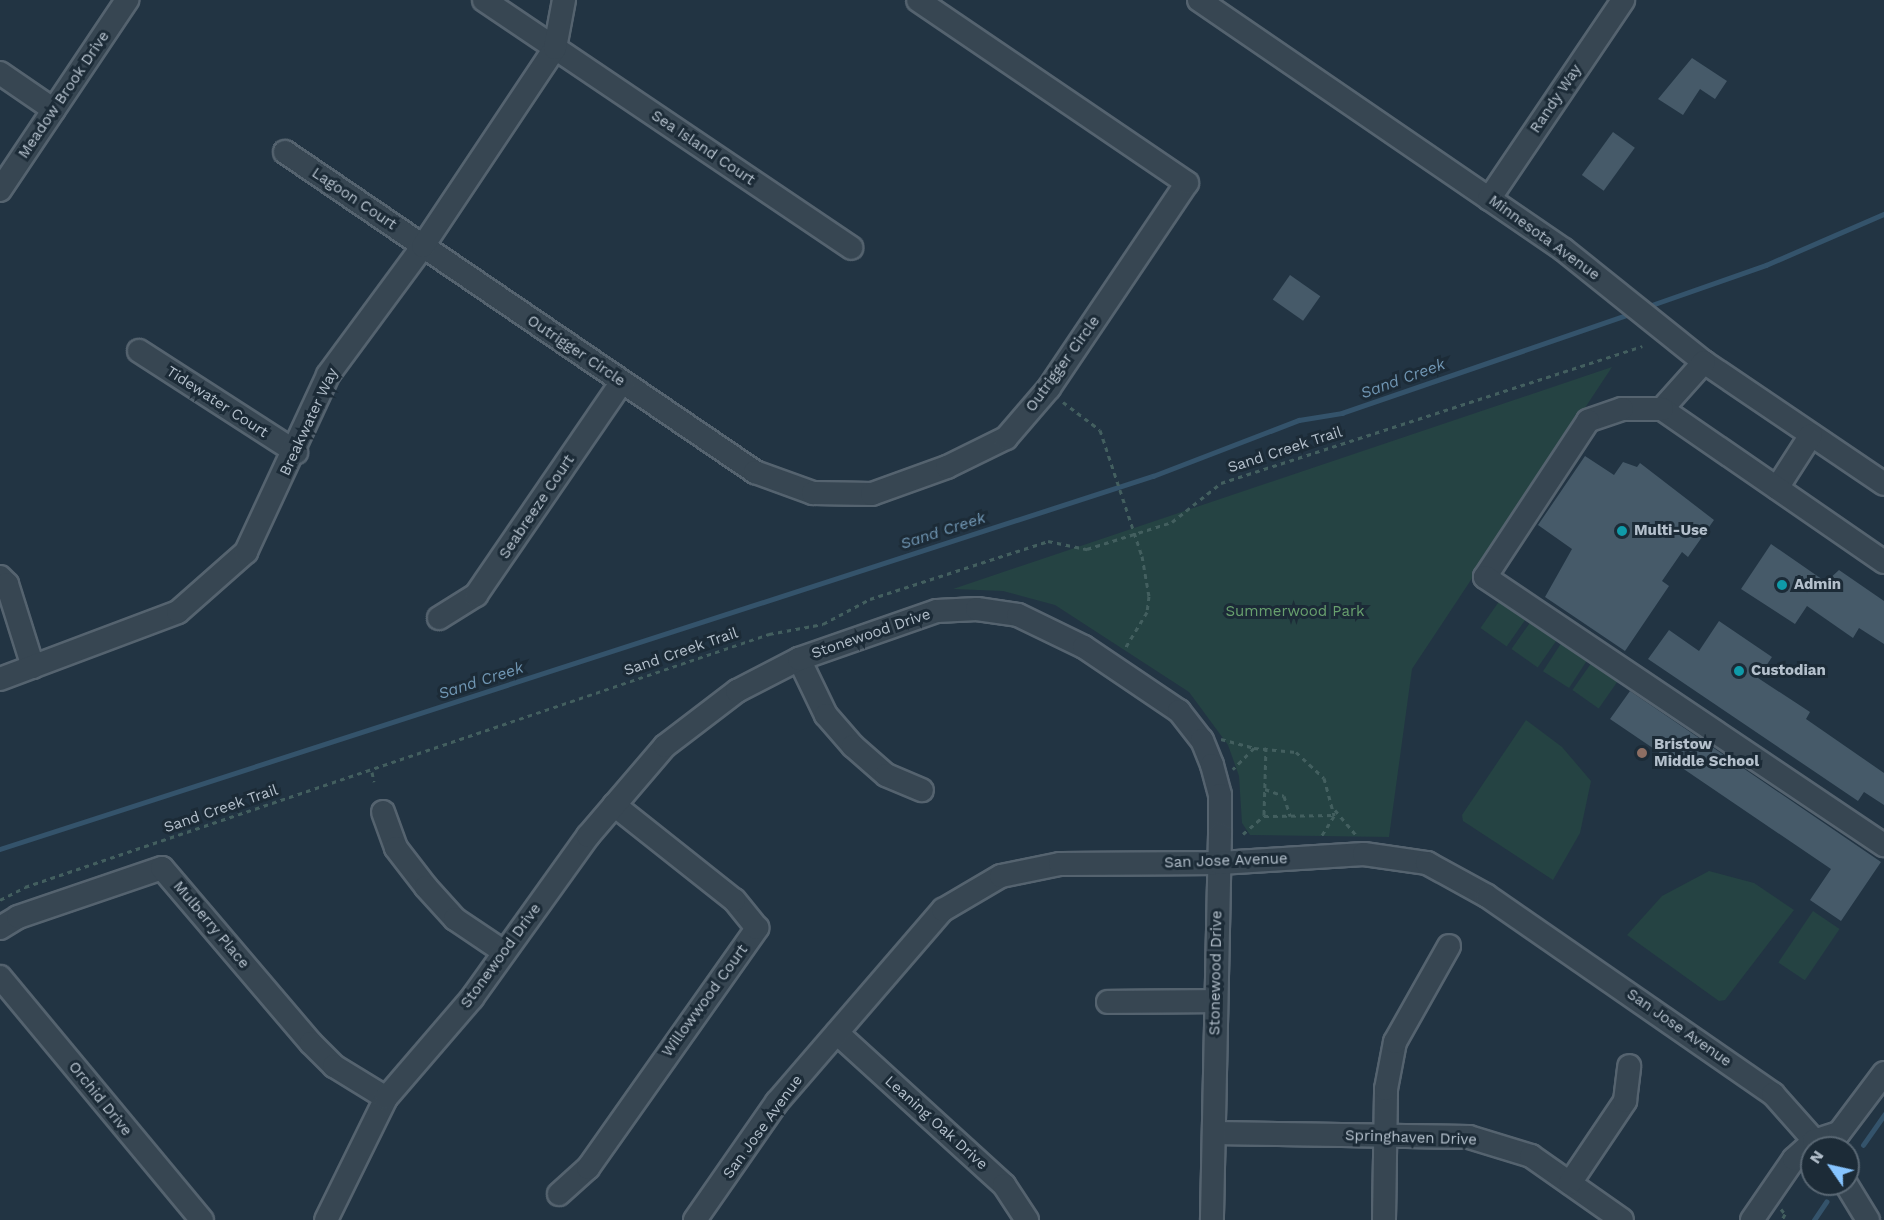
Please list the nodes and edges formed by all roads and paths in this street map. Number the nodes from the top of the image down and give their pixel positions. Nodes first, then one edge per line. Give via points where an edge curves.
1 (127, 0) edge
2 (484, 0) edge
3 (564, 0) edge
4 (918, 0) edge
5 (1199, 0) edge
6 (1623, 0) edge
7 (555, 48) junction
8 (0, 73) edge
9 (54, 110) junction
10 (285, 152) dead end
11 (0, 190) edge
12 (1489, 199) junction
13 (423, 246) junction
14 (851, 248) dead end
15 (1642, 346) dead end
16 (139, 351) dead end
17 (1704, 362) junction
18 (622, 382) junction
19 (1046, 392) junction
20 (1662, 410) junction
21 (1811, 435) junction
22 (296, 452) junction
23 (1884, 484) edge
24 (1777, 488) junction
25 (1133, 535) junction
26 (1881, 553) edge
27 (0, 577) edge
28 (439, 618) dead end
29 (823, 624) junction
30 (826, 632) dead end
31 (1123, 652) dead end
32 (799, 659) junction
33 (33, 667) junction
34 (0, 680) edge
35 (1219, 739) dead end
36 (1266, 747) junction
37 (1254, 748) junction
38 (1232, 770) dead end
39 (372, 772) junction
40 (374, 782) dead end
41 (1265, 789) junction
42 (922, 790) dead end
43 (614, 805) junction
44 (1335, 809) junction
45 (382, 812) dead end
46 (1334, 815) junction
47 (1264, 816) junction
48 (1290, 816) junction
49 (1243, 834) dead end
50 (1318, 841) dead end
51 (1361, 841) dead end
52 (1884, 845) edge
53 (1220, 863) junction
54 (0, 900) edge
55 (0, 928) edge
56 (1449, 946) dead end
57 (504, 952) junction
58 (0, 977) edge
59 (1215, 1001) junction
60 (1108, 1002) dead end
61 (837, 1033) junction
62 (1629, 1066) dead end
63 (1884, 1073) edge
64 (386, 1098) junction
65 (1214, 1133) junction
66 (1810, 1136) edge
67 (1833, 1136) edge
68 (1385, 1137) junction
69 (1800, 1155) edge
70 (1570, 1183) junction
71 (559, 1194) dead end
72 (1853, 1196) edge
73 (1780, 1209) dead end
74 (697, 1219) edge
75 (202, 1220) edge
76 (326, 1220) edge
77 (1027, 1220) edge
78 (1212, 1220) edge
79 (1384, 1220) edge
80 (1622, 1220) edge
81 (1752, 1220) edge
82 (1782, 1220) edge
83 (1868, 1220) edge

1 - 9 street, Meadow Brook Drive
2 - 7 street, Sea Island Court
3 - 7 street, Breakwater Way
4 - 19 street, Outrigger Circle via 1187,183
5 - 12 street, Minnesota Avenue
6 - 12 street, Randy Way
7 - 13 street, Breakwater Way
7 - 14 street, Sea Island Court
8 - 9 street
9 - 11 street, Meadow Brook Drive
10 - 13 street, Lagoon Court
12 - 17 street, Minnesota Avenue via 1615,290
13 - 18 street, Outrigger Circle
13 - 22 street, Breakwater Way via 328,375
15 - 25 path, Sand Creek Trail via 1221,483 1172,522
16 - 22 street, Tidewater Court
17 - 20 street
17 - 21 street, Minnesota Avenue
18 - 19 street, Outrigger Circle via 755,472 813,493 872,494 947,467 1006,438
18 - 28 street, Seabreeze Court via 476,595
19 - 25 path via 1100,430
20 - 24 street
20 - 52 street via 1617,401 1588,421 1485,577
21 - 23 street, Minnesota Avenue
21 - 24 street
22 - 33 street, Breakwater Way via 246,552 178,612
24 - 26 street
25 - 29 path, Sand Creek Trail via 1087,549 1048,541 870,599
25 - 31 path via 1149,596 1141,625
27 - 33 street via 7,584
29 - 30 path
29 - 39 path, Sand Creek Trail via 769,634
32 - 42 street via 826,715 853,746 886,776
32 - 43 street, Stonewood Drive via 705,712 665,746
32 - 53 street, Stonewood Drive via 937,611 977,609 1018,615 1050,627 1179,711 1202,740 1220,795
33 - 34 street, Breakwater Way
35 - 37 path
36 - 37 path
36 - 41 path
36 - 44 path via 1307,759 1324,778
37 - 38 path
39 - 40 path
39 - 54 path, Sand Creek Trail via 35,884
41 - 47 path
41 - 48 path via 1284,796
43 - 57 street, Stonewood Drive
43 - 71 street, Willowwood Court via 734,900 757,928 588,1168
44 - 46 path
44 - 51 path
45 - 57 street via 396,848 426,887 455,918
46 - 48 path
46 - 50 path
47 - 48 path
47 - 49 path
53 - 59 street, Stonewood Drive
53 - 61 street, San Jose Avenue via 1060,864 1001,876 943,910
53 - 66 street, San Jose Avenue via 1364,854 1427,862 1487,896 1773,1094
55 - 64 street, Mulberry Place via 18,917 162,868 310,1043 334,1066
56 - 68 street via 1395,1042 1388,1074
57 - 64 street, Stonewood Drive via 472,998
58 - 75 street, Orchid Drive
59 - 60 street
59 - 65 street, Stonewood Drive
61 - 74 street, San Jose Avenue via 777,1102
61 - 77 street, Leaning Oak Drive via 1004,1185
62 - 70 street via 1625,1101
63 - 67 street
64 - 76 street, Stonewood Drive
65 - 68 street, Springhaven Drive
65 - 78 street, Stonewood Drive
68 - 70 street, Springhaven Drive via 1469,1137 1500,1144 1531,1156
68 - 79 street
69 - 81 street
70 - 80 street, Springhaven Drive
72 - 83 street
73 - 82 path via 1785,1214

